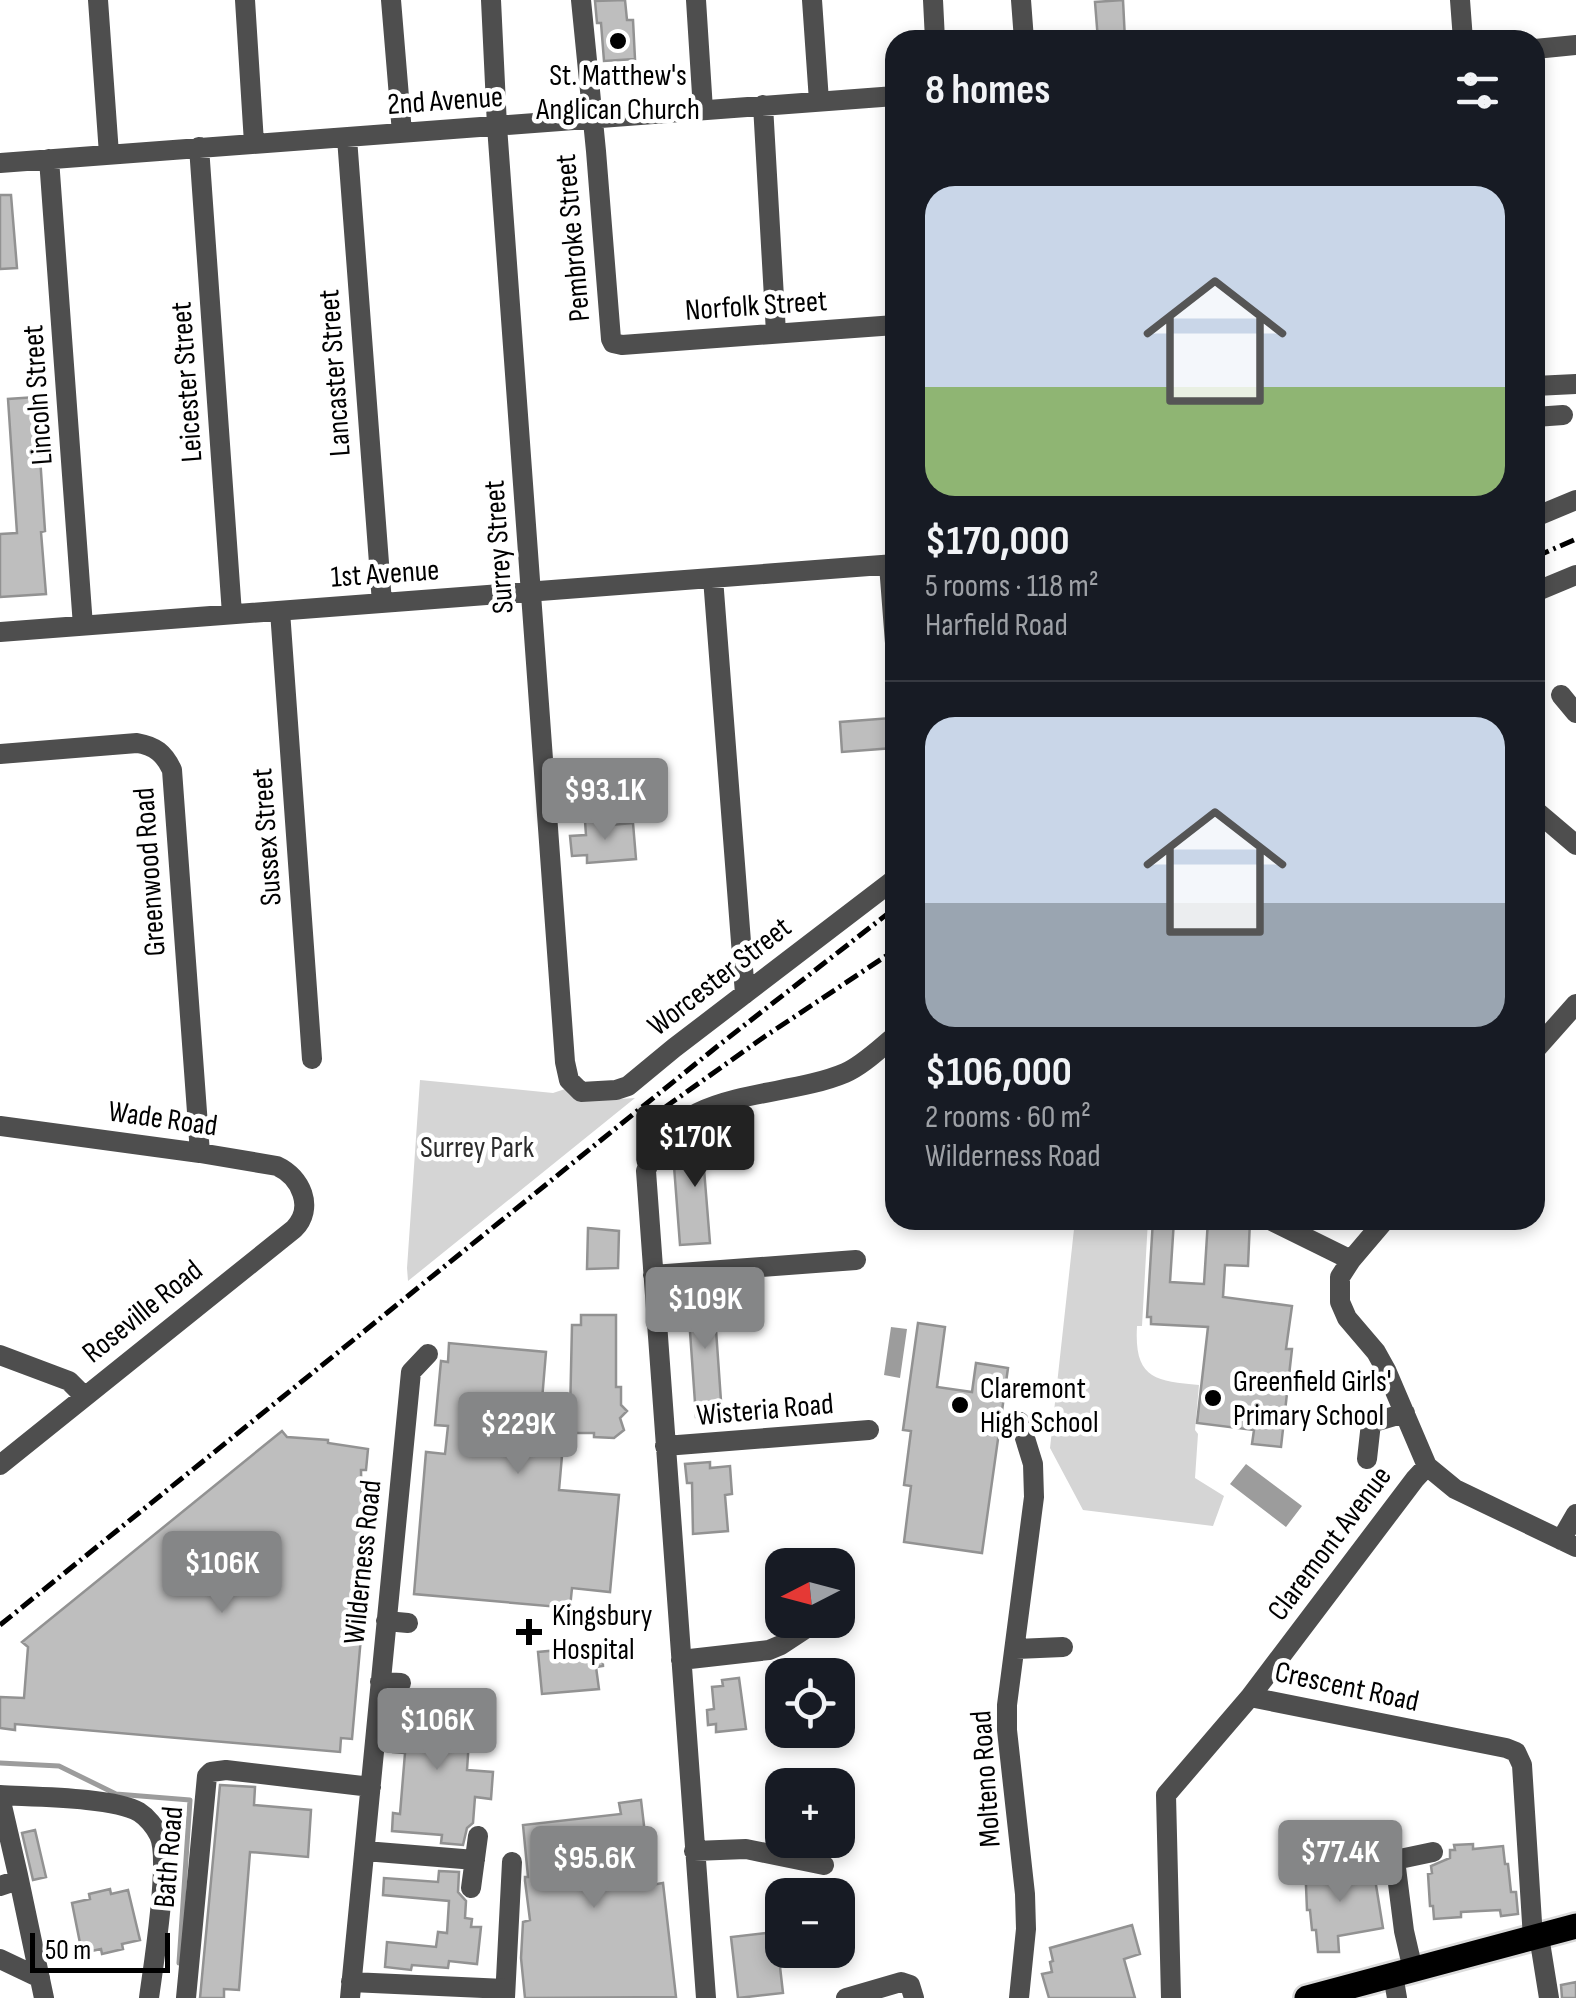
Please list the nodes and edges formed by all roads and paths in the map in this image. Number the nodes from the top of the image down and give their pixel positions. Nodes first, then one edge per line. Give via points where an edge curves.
1 (98, 0) edge
2 (244, 0) edge
3 (390, 0) edge
4 (490, 0) edge
5 (581, 0) edge
6 (696, 0) edge
7 (812, 0) edge
8 (932, 0) edge
9 (1021, 0) edge
10 (1460, 0) edge
11 (934, 30) edge
12 (1023, 30) edge
13 (1462, 30) edge
14 (1576, 45) edge
15 (1545, 47) edge
16 (885, 97) edge
17 (820, 101) junction
18 (763, 106) junction
19 (704, 110) junction
20 (592, 118) junction
21 (497, 126) junction
22 (402, 133) junction
23 (347, 138) junction
24 (254, 143) junction
25 (199, 147) junction
26 (109, 154) junction
27 (49, 158) junction
28 (0, 163) edge
29 (885, 325) edge
30 (776, 334) junction
31 (622, 346) joint
32 (1576, 384) edge
33 (1545, 386) edge
34 (1564, 414) dead end
35 (1545, 415) edge
36 (1576, 500) edge
37 (1545, 514) edge
38 (885, 565) edge
39 (1576, 575) edge
40 (713, 578) junction
41 (1545, 588) edge
42 (531, 592) junction
43 (382, 604) junction
44 (280, 611) junction
45 (232, 614) junction
46 (83, 626) junction
47 (0, 632) edge
48 (1561, 694) dead end
49 (1576, 712) edge
50 (0, 754) edge
51 (1545, 819) edge
52 (1576, 846) edge
53 (885, 887) edge
54 (745, 994) junction
55 (1576, 1004) edge
56 (1545, 1039) edge
57 (885, 1044) edge
58 (312, 1059) dead end
59 (574, 1087) joint
60 (0, 1126) edge
61 (200, 1153) junction
62 (304, 1196) joint
63 (1290, 1230) edge
64 (1376, 1230) edge
65 (856, 1260) dead end
66 (1351, 1260) junction
67 (652, 1275) junction
68 (428, 1354) dead end
69 (0, 1355) edge
70 (84, 1396) junction
71 (1404, 1413) junction
72 (1020, 1422) dead end
73 (869, 1430) dead end
74 (665, 1446) junction
75 (1367, 1459) dead end
76 (0, 1465) edge
77 (1427, 1466) junction
78 (1576, 1514) edge
79 (1568, 1543) edge
80 (385, 1627) junction
81 (407, 1629) dead end
82 (791, 1638) edge
83 (1063, 1647) dead end
84 (1016, 1648) junction
85 (681, 1660) junction
86 (1250, 1697) junction
87 (371, 1787) junction
88 (0, 1796) edge
89 (478, 1836) dead end
90 (365, 1851) junction
91 (694, 1851) junction
92 (1433, 1852) dead end
93 (475, 1860) junction
94 (1395, 1860) junction
95 (512, 1862) dead end
96 (824, 1864) dead end
97 (1343, 1867) dead end
98 (9, 1881) edge
99 (472, 1888) dead end
100 (1576, 1926) edge
101 (1536, 1937) junction
102 (0, 1959) edge
103 (1401, 1981) edge
104 (42, 1988) edge
105 (350, 1990) edge
106 (505, 1993) edge
107 (149, 1998) edge
108 (186, 1998) edge
109 (706, 1998) edge
110 (846, 1998) edge
111 (914, 1998) edge
112 (1019, 1998) edge
113 (1171, 1998) edge
114 (1308, 1998) edge
115 (1549, 1998) edge

1 - 26 street
2 - 24 street
3 - 22 street
4 - 21 street, Surrey Street
5 - 20 street
6 - 19 street
7 - 17 street
8 - 11 street
9 - 12 street
10 - 13 street
14 - 15 street
16 - 17 street, 2nd Avenue
17 - 18 street, 2nd Avenue
18 - 19 street, 2nd Avenue
18 - 30 street
19 - 20 street, 2nd Avenue
20 - 21 street, 2nd Avenue
20 - 31 street, Pembroke Street via 610,339
21 - 22 street, 2nd Avenue
21 - 42 street, Surrey Street
22 - 23 street, 2nd Avenue
23 - 24 street, 2nd Avenue
23 - 43 street, Lancaster Street
24 - 25 street, 2nd Avenue
25 - 26 street, 2nd Avenue
25 - 45 street, Leicester Street
26 - 27 street, 2nd Avenue
27 - 28 street, 2nd Avenue
27 - 46 street, Lincoln Street
29 - 30 street, Norfolk Street
30 - 31 street, Norfolk Street
32 - 33 street
34 - 35 street
36 - 37 street
38 - 40 street, 1st Avenue
39 - 41 street
40 - 42 street, 1st Avenue
40 - 54 street
42 - 43 street, 1st Avenue
42 - 59 street, Surrey Street via 565,1062
43 - 44 street, 1st Avenue
44 - 45 street, 1st Avenue
44 - 58 street, Sussex Street
45 - 46 street, 1st Avenue
46 - 47 street, 1st Avenue
48 - 49 street
50 - 61 street, Greenwood Road via 137,743 166,758
51 - 52 street
53 - 54 street, Worcester Street
54 - 59 street, Worcester Street via 628,1086 585,1093
55 - 56 street
57 - 67 street via 849,1071 728,1100 670,1132 646,1171
60 - 61 street, Wade Road
61 - 62 street, Wade Road via 283,1168
62 - 70 street, Roseville Road via 300,1224
63 - 66 street
64 - 66 street
65 - 67 street
66 - 71 street via 1340,1277 1342,1309 1376,1352
67 - 74 street
68 - 80 street, Wilderness Road via 411,1372
69 - 70 street via 69,1381
70 - 76 street, Roseville Road
71 - 75 street via 1371,1423
71 - 77 street
72 - 84 street, Molteno Road via 1033,1464 1034,1497
73 - 74 street, Wisteria Road
74 - 85 street
77 - 79 street, Claremont Avenue via 1455,1489
77 - 86 street, Claremont Avenue
78 - 79 street
80 - 81 street
80 - 87 street, Wilderness Road via 391,1683
82 - 85 street via 769,1650
83 - 84 street
84 - 112 street, Molteno Road via 1007,1730 1025,1894
85 - 91 street
86 - 101 street, Crescent Road via 1516,1752
86 - 113 street, Crescent Road via 1166,1795
87 - 90 street, Wilderness Road
87 - 108 street, Bath Road via 211,1772 205,1780
88 - 98 street
88 - 107 street via 105,1802 140,1812 150,1822 163,1851
89 - 93 street
90 - 93 street
90 - 105 street, Wilderness Road
91 - 96 street via 746,1849
91 - 109 street
92 - 94 street
93 - 99 street
94 - 97 street
94 - 103 street via 1404,1931
95 - 106 street
98 - 104 street
100 - 101 main road
101 - 103 main road
101 - 115 street
102 - 104 street
103 - 114 main road
105 - 106 street
110 - 111 street via 902,1982

